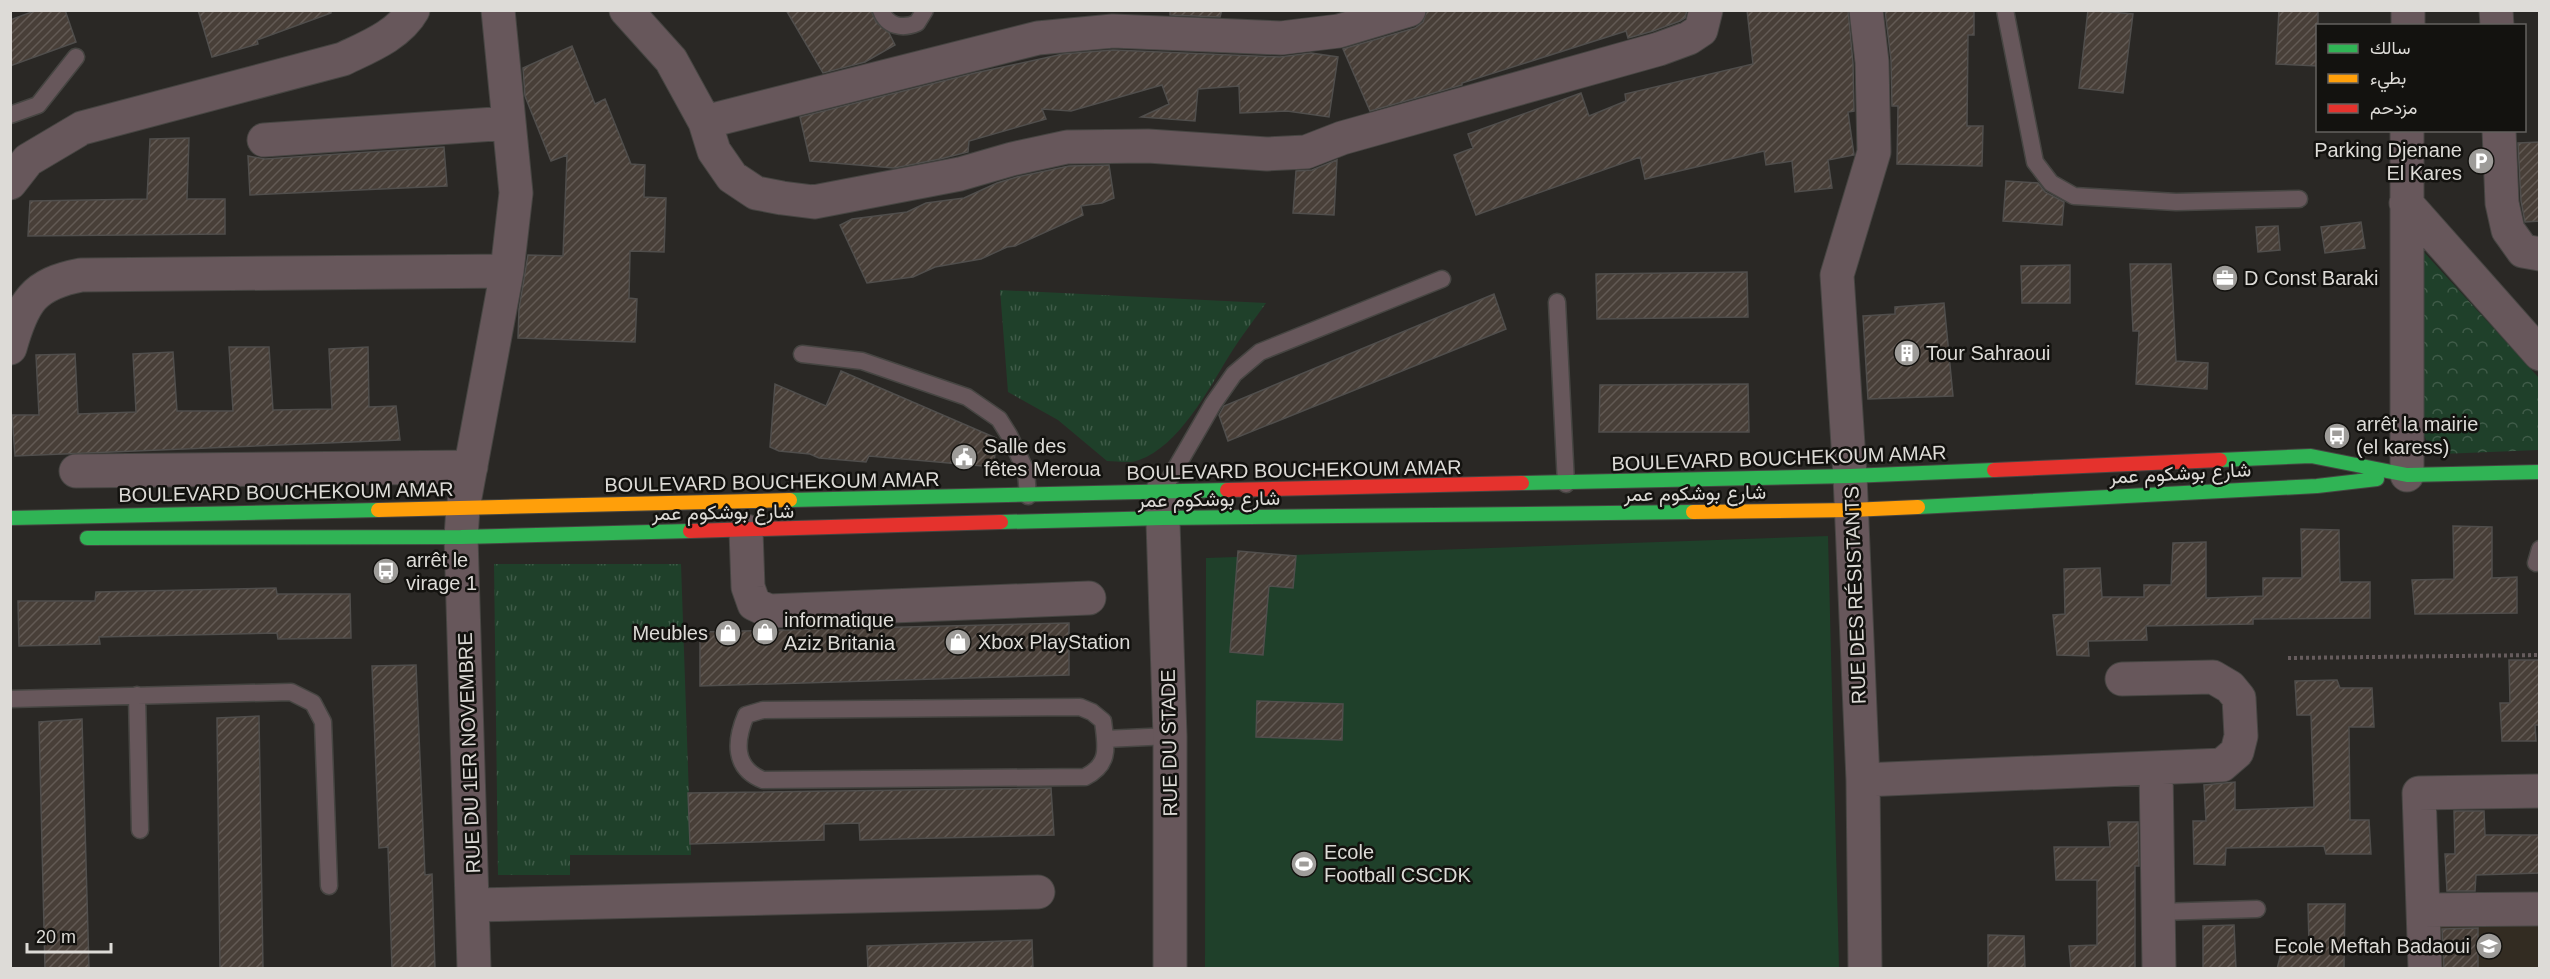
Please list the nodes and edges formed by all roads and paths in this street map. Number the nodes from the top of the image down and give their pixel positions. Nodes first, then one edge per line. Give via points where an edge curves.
1 (413, 10) edge
2 (498, 10) edge
3 (626, 10) edge
4 (881, 10) edge
5 (925, 10) edge
6 (1409, 10) edge
7 (1706, 10) edge
8 (1866, 10) edge
9 (2005, 10) edge
10 (76, 57) dead end
11 (10, 115) edge
12 (705, 122) junction
13 (509, 123) junction
14 (2407, 132) edge
15 (2499, 132) edge
16 (264, 140) dead end
17 (10, 183) edge
18 (2299, 199) dead end
19 (2406, 203) junction
20 (2540, 254) edge
21 (507, 271) junction
22 (1442, 279) dead end
23 (1557, 302) dead end
24 (10, 348) edge
25 (802, 354) dead end
26 (2540, 354) edge
27 (471, 467) junction
28 (76, 471) dead end
29 (2540, 472) edge
30 (2407, 475) junction
31 (1850, 476) junction
32 (1566, 484) junction
33 (1028, 496) junction
34 (1162, 505) junction
35 (1851, 510) junction
36 (10, 518) edge
37 (462, 522) junction
38 (746, 531) junction
39 (70, 538) dead end
40 (1089, 598) dead end
41 (2540, 655) edge
42 (2288, 658) dead end
43 (2122, 679) dead end
44 (136, 695) junction
45 (10, 699) edge
46 (1170, 736) junction
47 (1105, 739) junction
48 (2156, 768) junction
49 (1863, 780) junction
50 (2540, 791) edge
51 (140, 830) dead end
52 (329, 886) dead end
53 (1038, 892) dead end
54 (474, 905) junction
55 (2257, 909) dead end
56 (2540, 909) edge
57 (2423, 910) junction
58 (2158, 912) junction
59 (474, 969) edge
60 (1170, 969) edge
61 (1865, 969) edge
62 (2159, 969) edge
63 (2425, 969) edge

1 - 17 street via 407,21 378,42 343,59 82,128 28,160
2 - 13 street, RUE DU 1ER NOVEMBRE
3 - 12 street via 671,60
4 - 5 lane via 891,24 900,27 917,23
6 - 12 street via 1339,31 1281,38 1113,31 1038,38
7 - 12 street via 1701,30 1659,50 1342,138 1306,152 1067,147 960,174 814,202 756,193 732,177 714,151
8 - 31 street, RUE DES RÉSISTANTS via 1872,62 1874,152 1837,274
9 - 18 lane via 2035,162 2050,183 2074,196 2176,202
10 - 11 lane via 38,105
13 - 16 street
13 - 21 street, RUE DU 1ER NOVEMBRE via 516,193
14 - 19 street
15 - 20 street via 2502,203 2508,230 2523,251
19 - 26 street
19 - 30 street
21 - 24 street via 81,275 56,280 36,293 23,309
21 - 27 street, RUE DU 1ER NOVEMBRE
22 - 34 lane via 1260,352 1234,375 1213,404
23 - 32 lane
25 - 33 lane via 862,361 967,397 999,419 1009,435 1026,471
27 - 28 street
27 - 37 street, RUE DU 1ER NOVEMBRE
29 - 30 street, BOULEVARD BOUCHEKOUM AMAR
30 - 31 street, BOULEVARD BOUCHEKOUM AMAR via 2311,456
30 - 35 street, شارع بوشكوم عمر via 2318,486
31 - 32 street, BOULEVARD BOUCHEKOUM AMAR
31 - 35 street, RUE DES RÉSISTANTS
32 - 34 street, BOULEVARD BOUCHEKOUM AMAR
33 - 34 street, BOULEVARD BOUCHEKOUM AMAR
33 - 37 street, BOULEVARD BOUCHEKOUM AMAR
34 - 35 street, شارع بوشكوم عمر
34 - 38 street, شارع بوشكوم عمر
34 - 46 street, RUE DU STADE
35 - 49 street, RUE DES RÉSISTANTS
36 - 37 street, BOULEVARD BOUCHEKOUM AMAR
37 - 38 street, شارع بوشكوم عمر
37 - 39 street, شارع بوشكوم عمر
37 - 54 street, RUE DU 1ER NOVEMBRE
38 - 40 street via 748,587 754,604 770,611
41 - 42 path
43 - 48 street via 2213,677 2239,698 2241,736 2237,752 2222,765
44 - 45 lane
44 - 51 lane
44 - 52 lane via 291,692 313,702 323,722
46 - 47 lane
46 - 60 street, RUE DU STADE
47 - 47 lane via 1105,758 1097,771 1085,777 763,780 750,775 741,764 740,730 746,715 763,710 1080,707 1102,721
48 - 49 street
48 - 58 street
49 - 61 street, RUE DES RÉSISTANTS
50 - 57 street via 2419,793
53 - 54 street
54 - 59 street, RUE DU 1ER NOVEMBRE
55 - 58 lane
56 - 57 street
57 - 63 street
58 - 62 street

